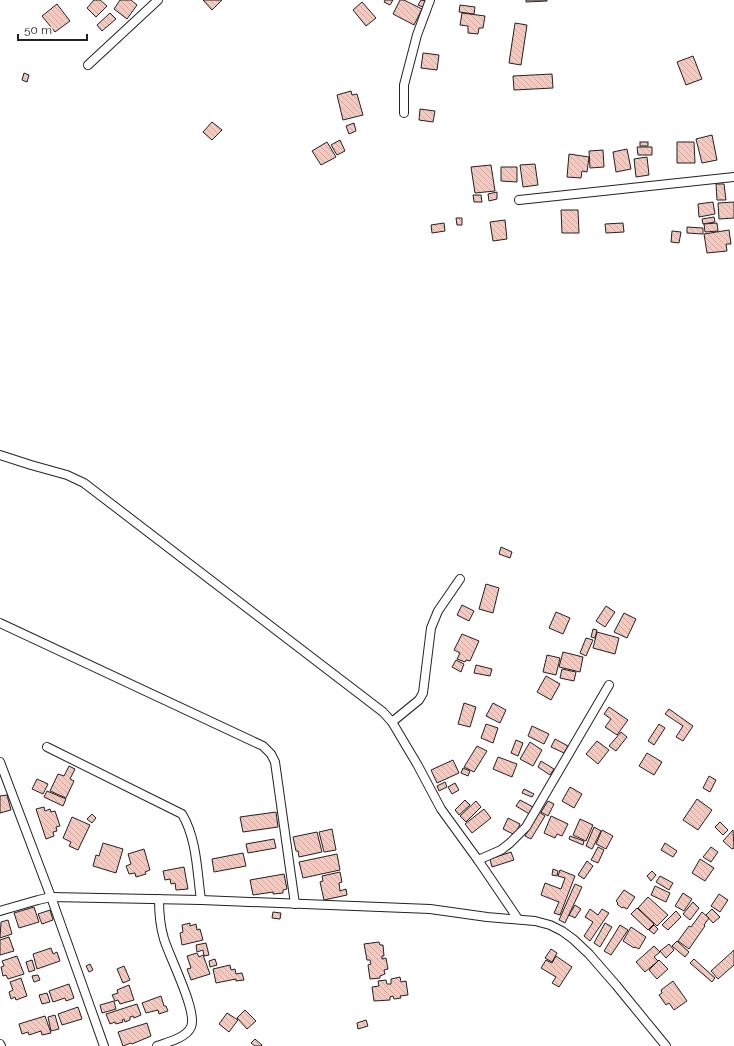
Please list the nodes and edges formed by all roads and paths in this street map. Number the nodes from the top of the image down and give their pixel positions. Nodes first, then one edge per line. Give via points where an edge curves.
1 (158, 0) edge
2 (430, 0) edge
3 (88, 65) dead end
4 (404, 113) dead end
5 (734, 177) edge
6 (518, 200) dead end
7 (0, 454) edge
8 (460, 579) dead end
9 (0, 623) edge
10 (609, 685) dead end
11 (392, 722) junction
12 (47, 747) dead end
13 (0, 762) edge
14 (478, 860) junction
15 (51, 897) junction
16 (159, 900) junction
17 (201, 900) junction
18 (295, 904) junction
19 (0, 911) edge
20 (518, 919) junction
21 (104, 1046) edge
22 (157, 1046) edge
23 (666, 1046) edge

1 - 3 street
2 - 4 street via 404,84
5 - 6 street
7 - 11 street via 67,475 84,483 383,712
8 - 11 street via 438,611 431,628 423,693 419,700
9 - 18 street via 263,746 275,762
10 - 14 street via 526,828 501,850
11 - 14 street via 441,809
12 - 17 street via 182,814 194,846
13 - 15 street
14 - 20 street
15 - 16 street
15 - 19 street
15 - 21 street
16 - 17 street
16 - 22 street via 160,926 193,1023 187,1033
17 - 18 street
18 - 20 street via 430,909
20 - 23 street via 550,925 573,939 589,954

